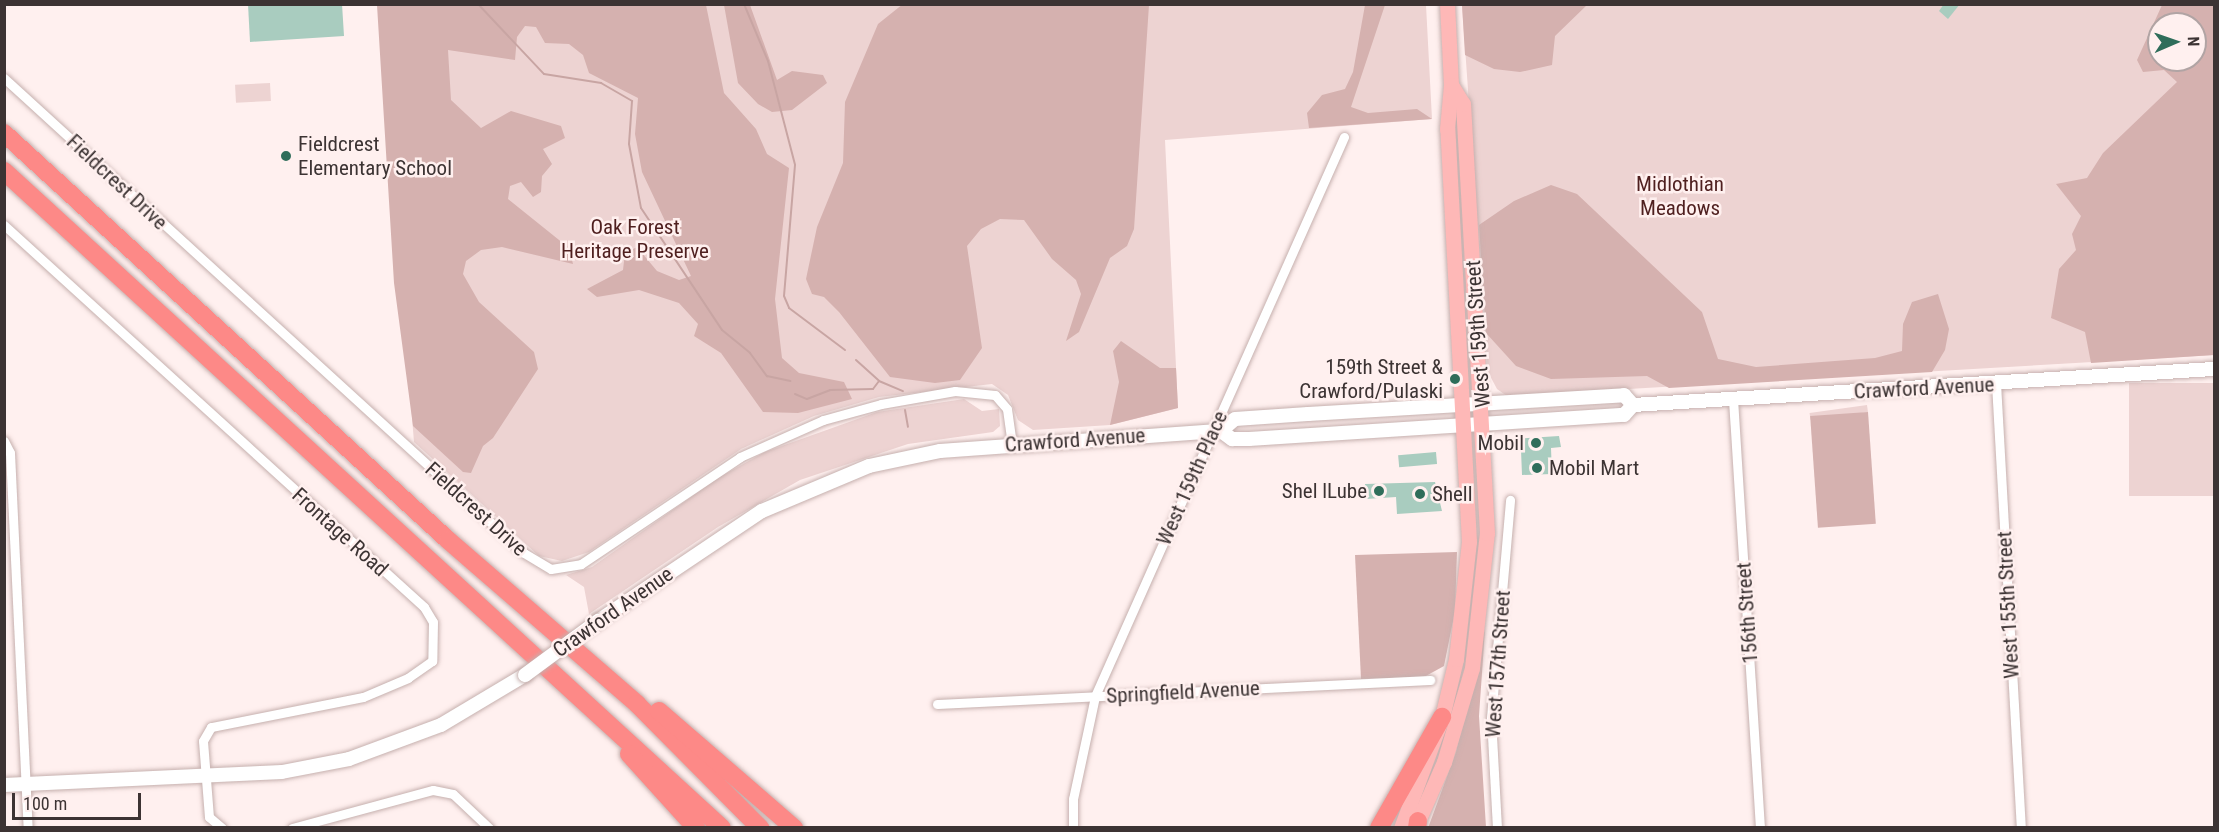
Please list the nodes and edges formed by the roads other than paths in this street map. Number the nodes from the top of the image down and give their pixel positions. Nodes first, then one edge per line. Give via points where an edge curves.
1 (1447, 4) edge
2 (4, 78) edge
3 (1451, 85) junction
4 (4, 133) edge
5 (1344, 137) dead end
6 (4, 171) edge
7 (4, 225) edge
8 (2214, 369) edge
9 (1996, 383) junction
10 (1733, 399) junction
11 (1483, 403) junction
12 (1464, 404) junction
13 (1632, 405) junction
14 (1485, 424) junction
15 (1465, 425) junction
16 (1217, 431) junction
17 (6, 442) edge
18 (1012, 443) junction
19 (1510, 500) dead end
20 (598, 670) junction
21 (1430, 680) dead end
22 (1095, 696) junction
23 (937, 704) dead end
24 (1442, 717) junction
25 (612, 726) junction
26 (206, 777) junction
27 (26, 784) junction
28 (4, 785) edge
29 (315, 826) edge
30 (1413, 826) edge
31 (28, 828) edge
32 (222, 828) edge
33 (292, 828) edge
34 (489, 828) edge
35 (696, 828) edge
36 (722, 828) edge
37 (760, 828) edge
38 (794, 828) edge
39 (1073, 828) edge
40 (1379, 828) edge
41 (1497, 828) edge
42 (1760, 828) edge
43 (2021, 828) edge

1 - 3 main road, West 159th Street
2 - 18 street, Fieldcrest Drive via 507,537 551,569 590,559 740,457 824,420 881,404 955,391 995,395 1007,409
3 - 11 main road, West 159th Street via 1463,104
3 - 12 main road, West 159th Street via 1447,129
4 - 20 highway via 448,540
5 - 16 street, West 159th Place
6 - 25 highway
7 - 26 street, Frontage Road via 424,607 433,622 432,661 408,678 363,697 211,727 203,741
8 - 9 main road, Crawford Avenue
9 - 10 main road, Crawford Avenue
9 - 43 street, West 155th Street
10 - 13 main road, Crawford Avenue
10 - 42 street, 156th Street
11 - 12 main road, Crawford Avenue
11 - 13 main road, Crawford Avenue via 1623,394
11 - 14 main road, West 159th Street
12 - 15 main road, West 159th Street
12 - 16 main road, Crawford Avenue via 1235,419
13 - 14 main road, Crawford Avenue via 1624,415
14 - 15 main road, Crawford Avenue
14 - 30 main road, West 159th Street via 1487,533 1477,636 1460,714
15 - 16 main road, Crawford Avenue via 1232,440
15 - 24 main road, West 159th Street via 1465,587
16 - 18 main road, Crawford Avenue
16 - 22 street, West 159th Place
17 - 27 street
18 - 26 main road, Crawford Avenue, bridge via 930,453 814,485 762,511 484,703 390,746 282,772
19 - 41 street, West 157th Street via 1491,717
20 - 37 highway
20 - 38 highway via 651,704
21 - 22 street, Springfield Avenue
22 - 23 street, Springfield Avenue
22 - 39 street, West 159th Place via 1073,799
24 - 30 main road, West 159th Street
24 - 40 highway
25 - 35 highway via 634,762
25 - 36 highway
26 - 27 main road, Crawford Avenue
26 - 32 street via 210,818
27 - 28 main road, Crawford Avenue
27 - 31 street
29 - 33 street
29 - 34 street via 433,790 453,794

